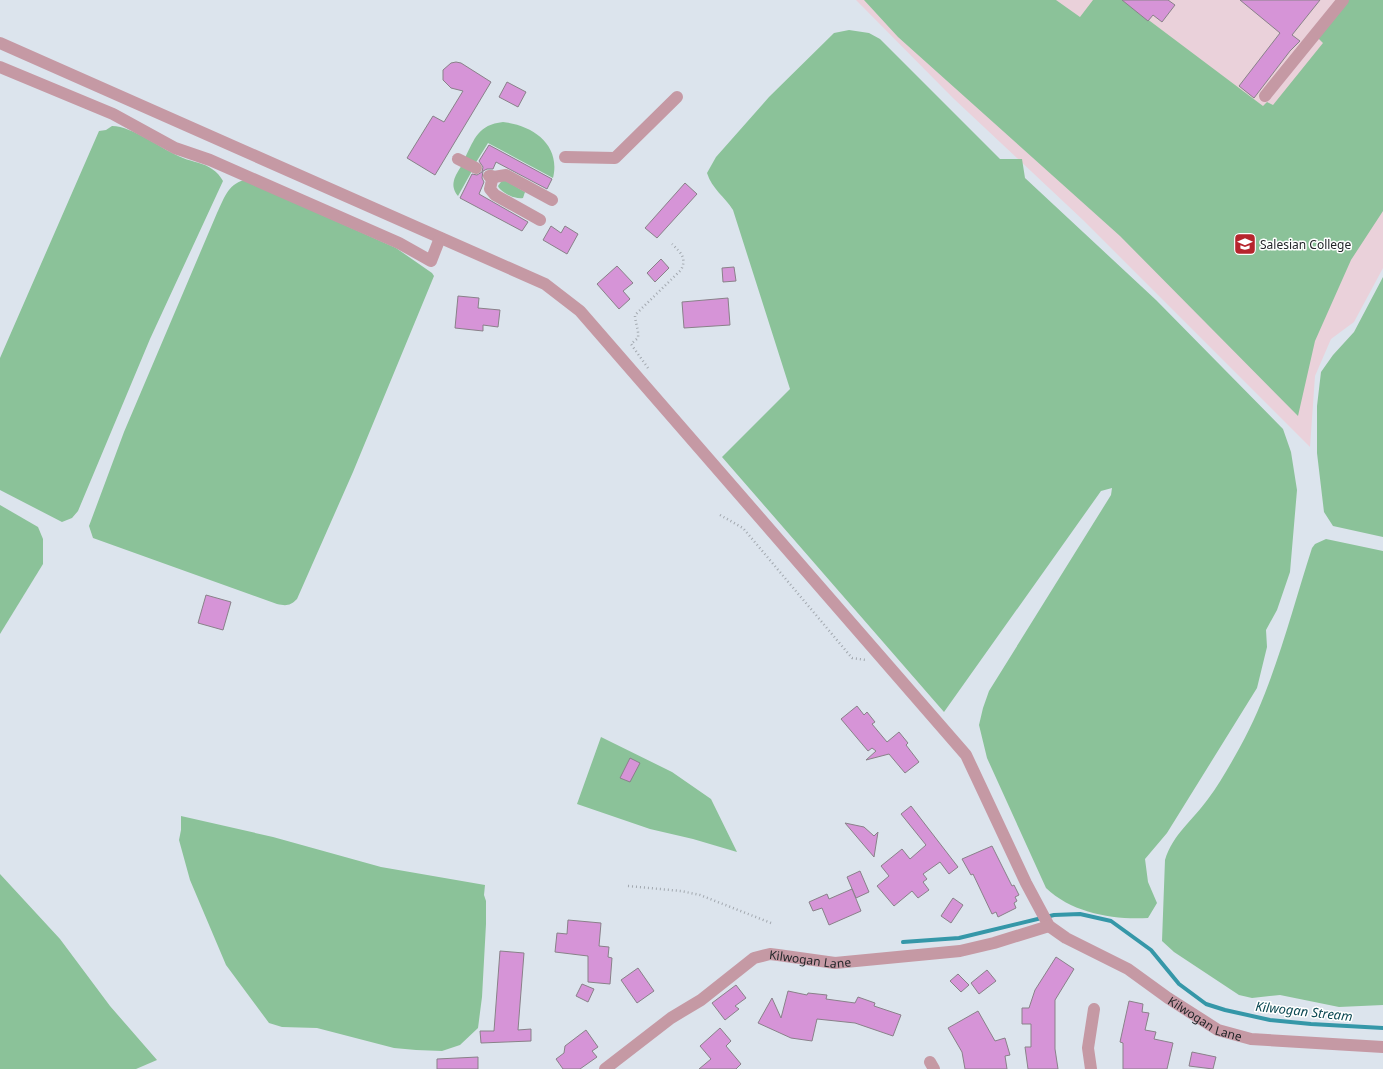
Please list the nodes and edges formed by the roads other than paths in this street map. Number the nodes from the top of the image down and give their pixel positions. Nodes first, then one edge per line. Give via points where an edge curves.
1 (1343, 0) edge
2 (0, 43) edge
3 (0, 67) edge
4 (1265, 96) dead end
5 (676, 97) dead end
6 (565, 157) dead end
7 (458, 159) dead end
8 (476, 168) dead end
9 (552, 200) dead end
10 (540, 220) dead end
11 (440, 238) junction
12 (1048, 923) junction
13 (1094, 1009) dead end
14 (1383, 1047) edge
15 (605, 1069) edge
16 (1091, 1069) edge

1 - 4 street
2 - 11 street
3 - 11 street via 113,114 175,148 210,160 400,243 431,261
5 - 6 street via 615,158
7 - 8 street
9 - 10 street via 506,175 490,176 490,189 495,195
11 - 12 street via 545,284 580,311 966,755
12 - 14 street, Kilwogan Lane via 1066,938 1128,969 1218,1030 1251,1039
12 - 15 street, Kilwogan Lane via 994,943 960,951 835,963 770,954 754,958 701,1000 671,1018
13 - 16 street via 1088,1048

